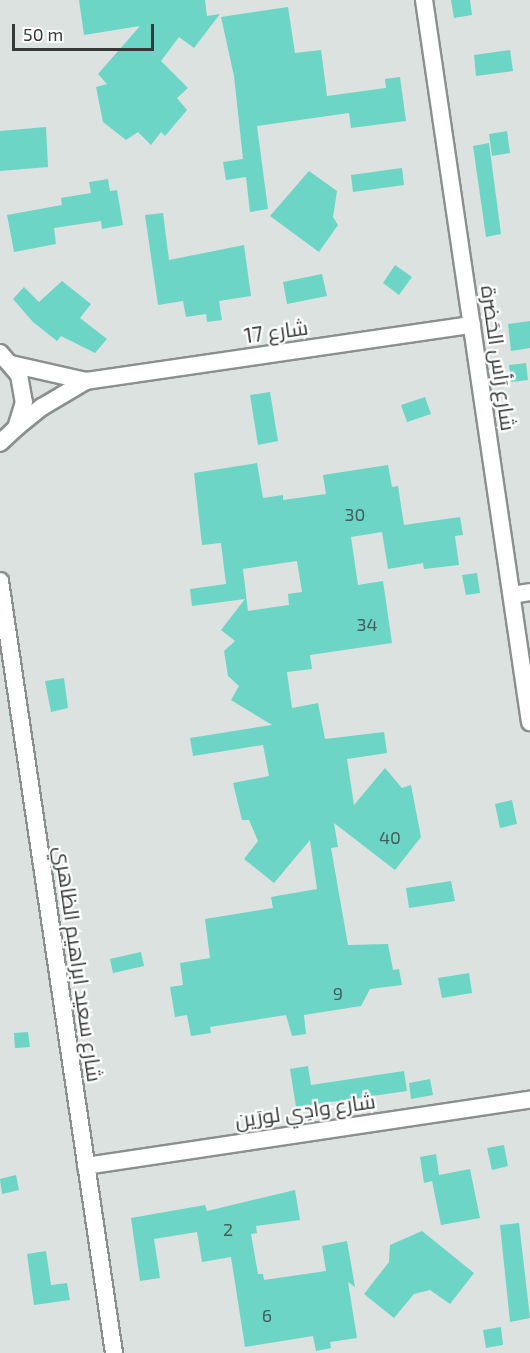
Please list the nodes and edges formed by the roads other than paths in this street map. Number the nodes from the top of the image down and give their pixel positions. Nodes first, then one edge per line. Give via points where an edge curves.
1 (424, 0) edge
2 (472, 325) junction
3 (3, 356) edge
4 (86, 381) junction
5 (5, 442) edge
6 (0, 581) edge
7 (530, 592) edge
8 (512, 595) junction
9 (530, 722) edge
10 (530, 1100) edge
11 (86, 1166) junction
12 (114, 1353) edge

1 - 2 street, شارع رَأس الحَضرة
2 - 4 street, شارع 17
2 - 8 street, شارع رَأس الحَضرة
3 - 4 street, شارع 17
3 - 5 street via 24,395
4 - 5 street, شارع 17 via 42,406
6 - 11 street, شارع سعيد ابراهيم الظاهري
7 - 8 street
8 - 9 street, شارع رَأس الحَضرة
10 - 11 street, شارع وادِي لورَين
11 - 12 street, شارع سعيد ابراهيم الظاهري

